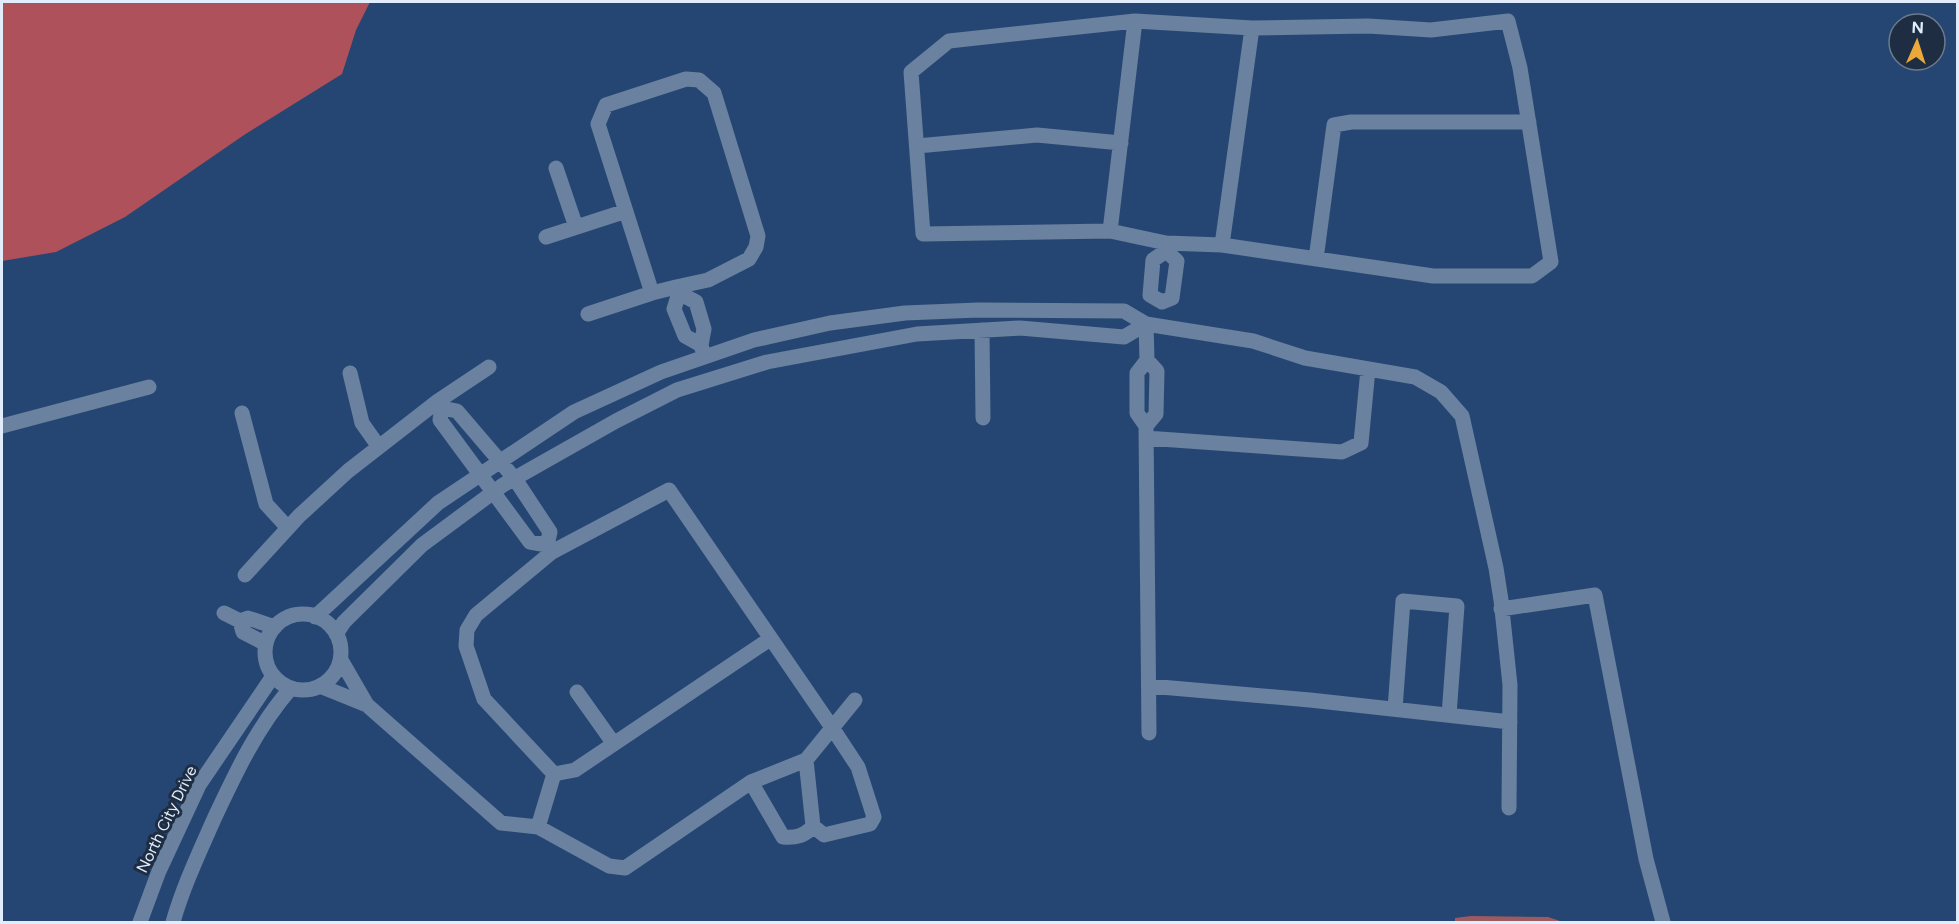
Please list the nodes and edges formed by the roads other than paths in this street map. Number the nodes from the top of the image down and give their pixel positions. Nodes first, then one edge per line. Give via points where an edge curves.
1 (1135, 21) junction
2 (1252, 28) junction
3 (1529, 122) junction
4 (1121, 142) junction
5 (917, 146) junction
6 (556, 168) dead end
7 (626, 211) junction
8 (576, 227) junction
9 (1110, 231) junction
10 (546, 237) dead end
11 (1222, 245) junction
12 (1166, 247) junction
13 (1316, 259) junction
14 (677, 290) junction
15 (652, 293) junction
16 (1162, 302) junction
17 (588, 314) dead end
18 (1153, 326) junction
19 (982, 330) junction
20 (703, 351) junction
21 (489, 367) dead end
22 (1368, 369) junction
23 (350, 373) dead end
24 (713, 379) junction
25 (149, 387) dead end
26 (440, 404) junction
27 (242, 413) dead end
28 (983, 418) dead end
29 (2, 426) edge
30 (1146, 432) junction
31 (379, 447) junction
32 (499, 462) junction
33 (480, 474) junction
34 (515, 479) junction
35 (493, 492) junction
36 (288, 528) junction
37 (550, 548) junction
38 (245, 575) dead end
39 (1502, 609) junction
40 (224, 613) dead end
41 (315, 617) junction
42 (240, 621) junction
43 (275, 627) junction
44 (336, 634) junction
45 (770, 639) junction
46 (266, 644) junction
47 (341, 660) junction
48 (273, 676) junction
49 (320, 686) junction
50 (1149, 686) junction
51 (291, 688) junction
52 (577, 692) dead end
53 (855, 700) dead end
54 (367, 705) junction
55 (1395, 709) junction
56 (1449, 715) junction
57 (1509, 722) junction
58 (833, 729) junction
59 (1149, 734) dead end
60 (614, 744) junction
61 (806, 760) junction
62 (554, 774) junction
63 (751, 782) junction
64 (1509, 807) dead end
65 (538, 826) junction
66 (813, 826) junction
67 (140, 922) edge
68 (173, 922) edge
69 (1663, 922) edge

1 - 2 street
1 - 4 street
1 - 5 street via 949,41 911,72
2 - 3 street via 1368,26 1431,30 1508,21 1521,68
2 - 11 street
3 - 13 street via 1334,125
3 - 13 street via 1551,262 1532,276 1433,276
4 - 5 street via 1037,135
4 - 9 street
5 - 9 street via 923,234
6 - 8 street
7 - 8 street
7 - 14 street via 598,124 606,105 673,82 699,80 714,93 758,236 749,259 708,280
7 - 15 street
8 - 10 street
9 - 12 street
11 - 12 street
11 - 13 street
12 - 16 street via 1178,261 1172,298
12 - 16 street via 1153,260 1150,295
14 - 15 street
14 - 20 street via 674,309 685,336
14 - 20 street via 696,302 704,329
15 - 17 street
16 - 18 street
18 - 19 street via 1124,337 1020,328
18 - 20 street via 1124,311 905,313 830,323
18 - 22 street via 1253,341 1305,358
18 - 30 street via 1147,360 1157,371 1156,414
19 - 24 street via 917,334 767,362
19 - 28 street
20 - 24 street
20 - 32 street via 574,412
21 - 26 street
22 - 30 street via 1361,442 1342,452
22 - 39 street via 1415,377 1441,392 1462,416
23 - 31 street via 362,423
24 - 34 street via 677,390
25 - 29 street
26 - 31 street
26 - 32 street via 457,411
26 - 33 street via 440,420
27 - 36 street via 266,504
30 - 50 street
31 - 36 street
32 - 33 street
32 - 34 street
33 - 35 street
33 - 41 street via 438,503
34 - 35 street
34 - 37 street via 550,532
35 - 37 street via 530,542
35 - 44 street via 422,545
36 - 38 street
37 - 45 street via 669,490
37 - 62 street via 476,615 467,630 466,646 484,699
39 - 57 street via 1510,686
39 - 69 street via 1595,595 1646,859
40 - 42 street
41 - 43 street via 294,616
41 - 44 street via 325,621
42 - 43 street via 248,618
42 - 46 street via 243,632
43 - 46 street
44 - 47 street
45 - 58 street
45 - 60 street
46 - 48 street via 265,655
47 - 49 street
47 - 54 street
48 - 51 street
48 - 67 street, North City Drive via 199,785
49 - 51 street
49 - 54 street
50 - 55 street
50 - 59 street
51 - 68 street via 247,749
52 - 60 street
53 - 58 street
54 - 65 street via 501,823
55 - 56 street
55 - 56 street via 1403,601 1457,606
56 - 57 street
57 - 64 street
58 - 61 street
58 - 66 street via 858,767 874,817 870,824 824,835
60 - 62 street via 575,770
61 - 63 street
61 - 66 street
62 - 65 street
63 - 65 street via 625,867 609,866
63 - 66 street via 783,837 807,834

